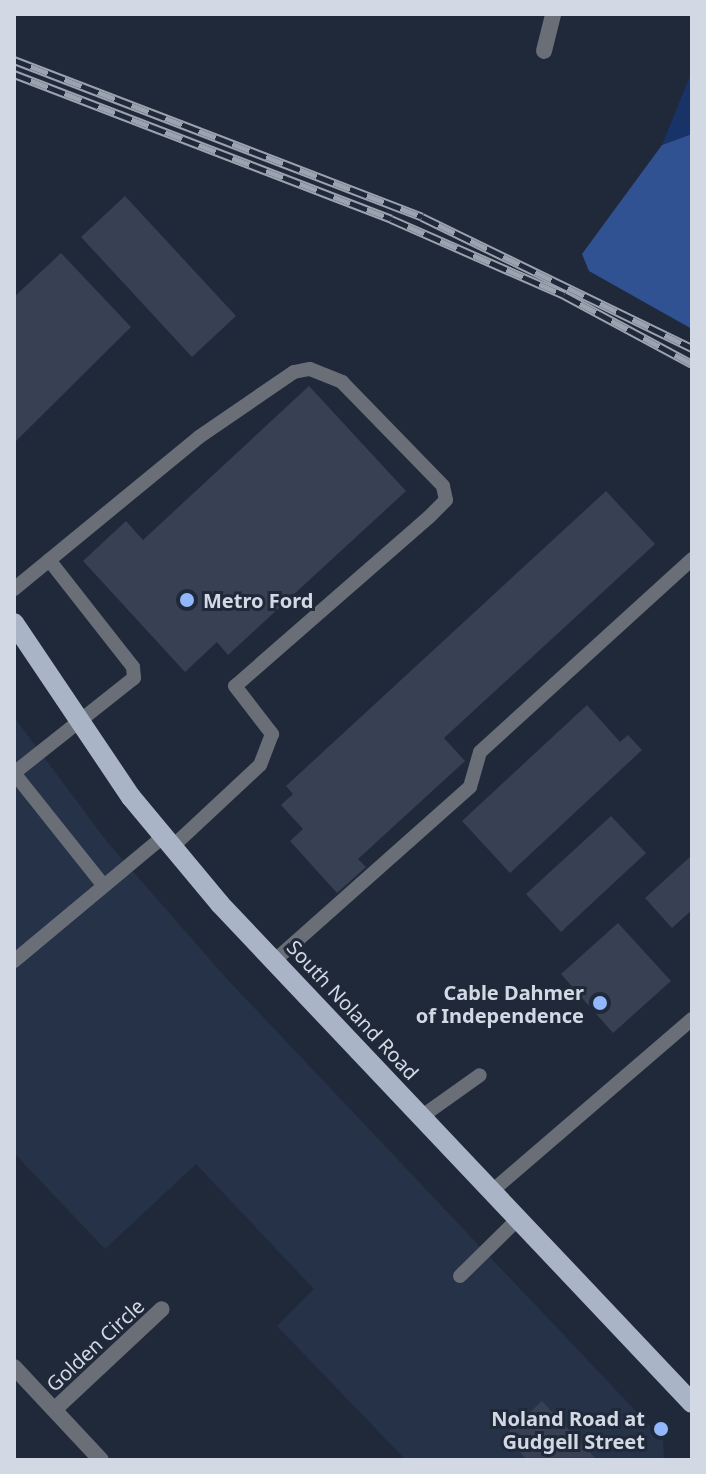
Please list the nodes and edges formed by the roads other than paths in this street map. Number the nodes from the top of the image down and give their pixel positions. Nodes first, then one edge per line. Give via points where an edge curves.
1 (553, 14) edge
2 (544, 51) dead end
3 (692, 559) edge
4 (49, 560) junction
5 (14, 589) edge
6 (14, 623) edge
7 (77, 723) junction
8 (14, 773) edge
9 (168, 841) junction
10 (104, 886) junction
11 (14, 961) edge
12 (274, 961) junction
13 (692, 1019) edge
14 (480, 1075) dead end
15 (421, 1117) junction
16 (492, 1191) junction
17 (518, 1219) junction
18 (460, 1276) dead end
19 (162, 1309) dead end
20 (14, 1368) edge
21 (692, 1403) edge
22 (55, 1409) junction
23 (101, 1460) edge

1 - 2 street
3 - 12 lane via 480,752 470,787
4 - 5 lane
4 - 7 lane via 133,667 130,686
4 - 9 lane via 199,437 294,372 310,369 342,382 443,486 446,500 429,517 235,686 272,734 260,765
6 - 7 main road, South Noland Road
7 - 8 lane
7 - 9 main road, South Noland Road
8 - 10 lane
9 - 10 lane
9 - 12 main road, South Noland Road
10 - 11 lane
12 - 15 main road, South Noland Road
13 - 16 lane
14 - 15 lane via 457,1084
15 - 16 main road, South Noland Road
16 - 17 main road, South Noland Road
17 - 18 lane
17 - 21 main road, South Noland Road
19 - 22 street, Golden Circle
20 - 22 street
22 - 23 street

